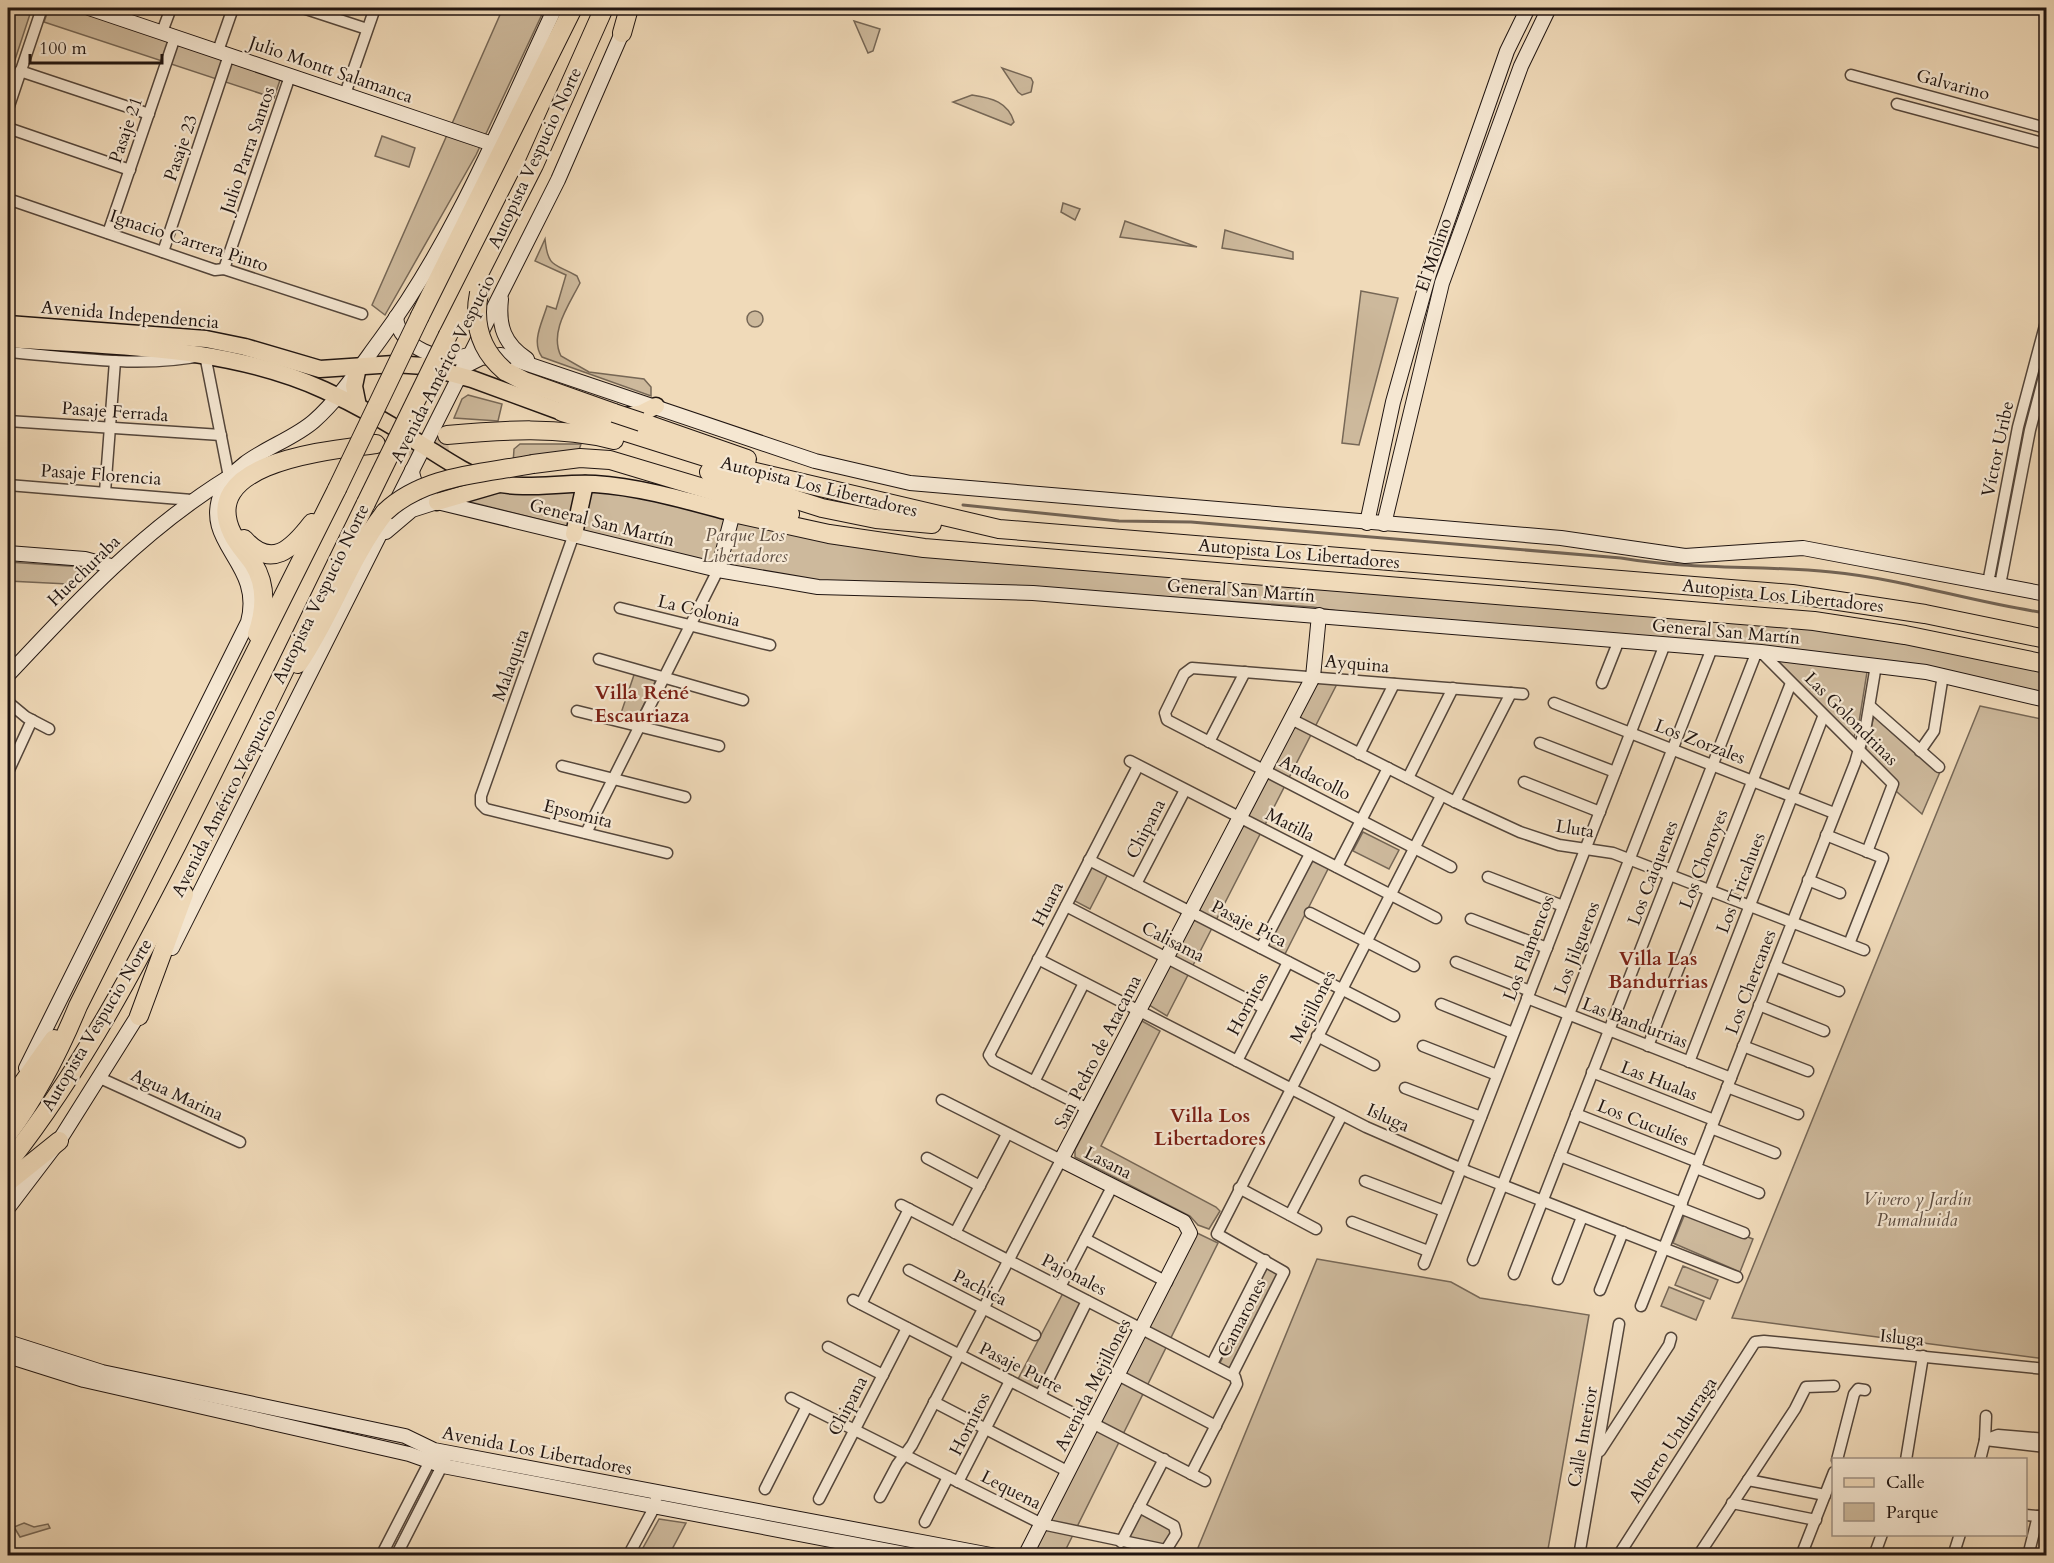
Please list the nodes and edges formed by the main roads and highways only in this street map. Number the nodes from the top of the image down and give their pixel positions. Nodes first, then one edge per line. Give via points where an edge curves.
1 (573, 8) edge
2 (604, 8) edge
3 (630, 8) edge
4 (622, 33) road end
5 (490, 255) junction
6 (8, 324) edge
7 (8, 339) edge
8 (358, 367) junction
9 (358, 406) junction
10 (656, 406) road end
11 (562, 412) junction
12 (499, 484) junction
13 (585, 484) junction
14 (336, 491) junction
15 (864, 498) junction
16 (437, 502) road end
17 (733, 513) joint
18 (842, 527) junction
19 (999, 529) junction
20 (574, 534) road end
21 (934, 548) junction
22 (2046, 639) edge
23 (2046, 664) edge
24 (246, 672) junction
25 (261, 717) junction
26 (212, 818) junction
27 (78, 1006) junction
28 (139, 1016) road end
29 (8, 1104) edge
30 (8, 1134) edge
31 (59, 1141) road end
32 (8, 1163) edge
33 (8, 1182) edge

1 - 14 highway, Autopista Vespucio Norte, bridge
2 - 5 highway, Autopista Vespucio Norte
3 - 4 highway
5 - 15 highway, bridge via 477,311 481,339 488,354 505,371 532,384
5 - 25 highway, Autopista Vespucio Norte, bridge
6 - 8 main road, Avenida Independencia via 193,338 245,347 312,368
7 - 9 main road, Avenida Independencia via 204,355 267,368
8 - 9 main road via 354,386
8 - 11 main road, Avenida Independencia via 463,366
9 - 12 main road, Avenida Independencia via 462,469
10 - 11 main road, Avenida Independencia via 622,417
11 - 15 highway, Autopista Los Libertadores via 722,464
12 - 13 main road, Avenida Independencia
12 - 16 main road
13 - 17 main road, Avenida Independencia via 628,489
13 - 20 main road
14 - 24 highway, Autopista Vespucio Norte
14 - 24 highway via 296,543 268,555 256,550 237,527 236,514 242,497 263,477 298,463 376,447 277,461 248,478 232,495 228,509 230,530 255,566 263,591 261,621
15 - 19 highway, Autopista Los Libertadores
17 - 21 highway via 829,534
18 - 19 highway via 587,442 533,437 448,439 522,429 588,434 837,512
18 - 21 highway
18 - 25 highway, bridge via 621,462 589,457 425,486 385,512 369,534 320,630
19 - 22 highway, Autopista Los Libertadores via 1792,594 1925,614
21 - 23 highway, Autopista Los Libertadores via 1786,618 1895,633
24 - 27 highway, Autopista Vespucio Norte
25 - 26 highway, Autopista Vespucio Norte
26 - 28 highway
26 - 32 highway, Autopista Vespucio Norte via 96,1035
27 - 29 highway
27 - 30 highway, Autopista Vespucio Norte via 51,1066
31 - 33 highway

